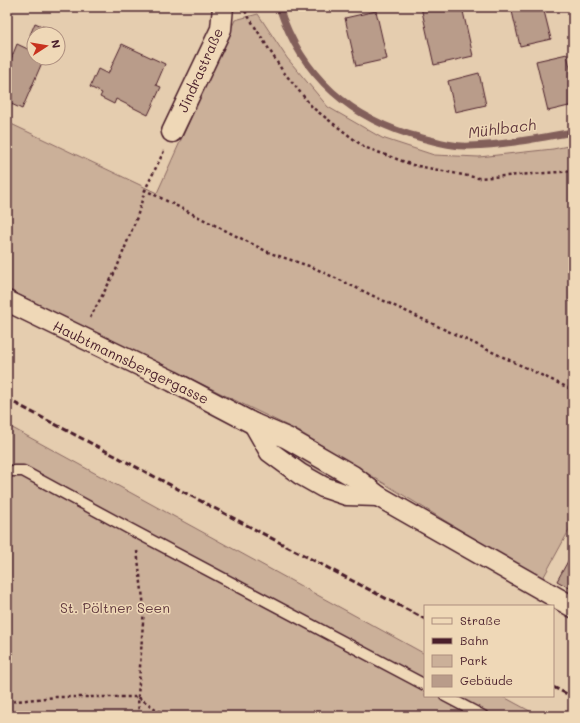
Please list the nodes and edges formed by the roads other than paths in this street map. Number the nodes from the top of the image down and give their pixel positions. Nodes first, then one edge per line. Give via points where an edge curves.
1 (223, 7) edge
2 (172, 132) road end
3 (7, 301) edge
4 (7, 471) edge
5 (573, 607) edge
6 (424, 685) edge
7 (447, 697) edge
8 (483, 716) edge

1 - 2 street, Jindrastraße via 221,29
3 - 5 street, Haubtmannsbergergasse via 254,424 270,452 323,487 347,495 378,496
4 - 6 lane via 23,471
7 - 8 lane

